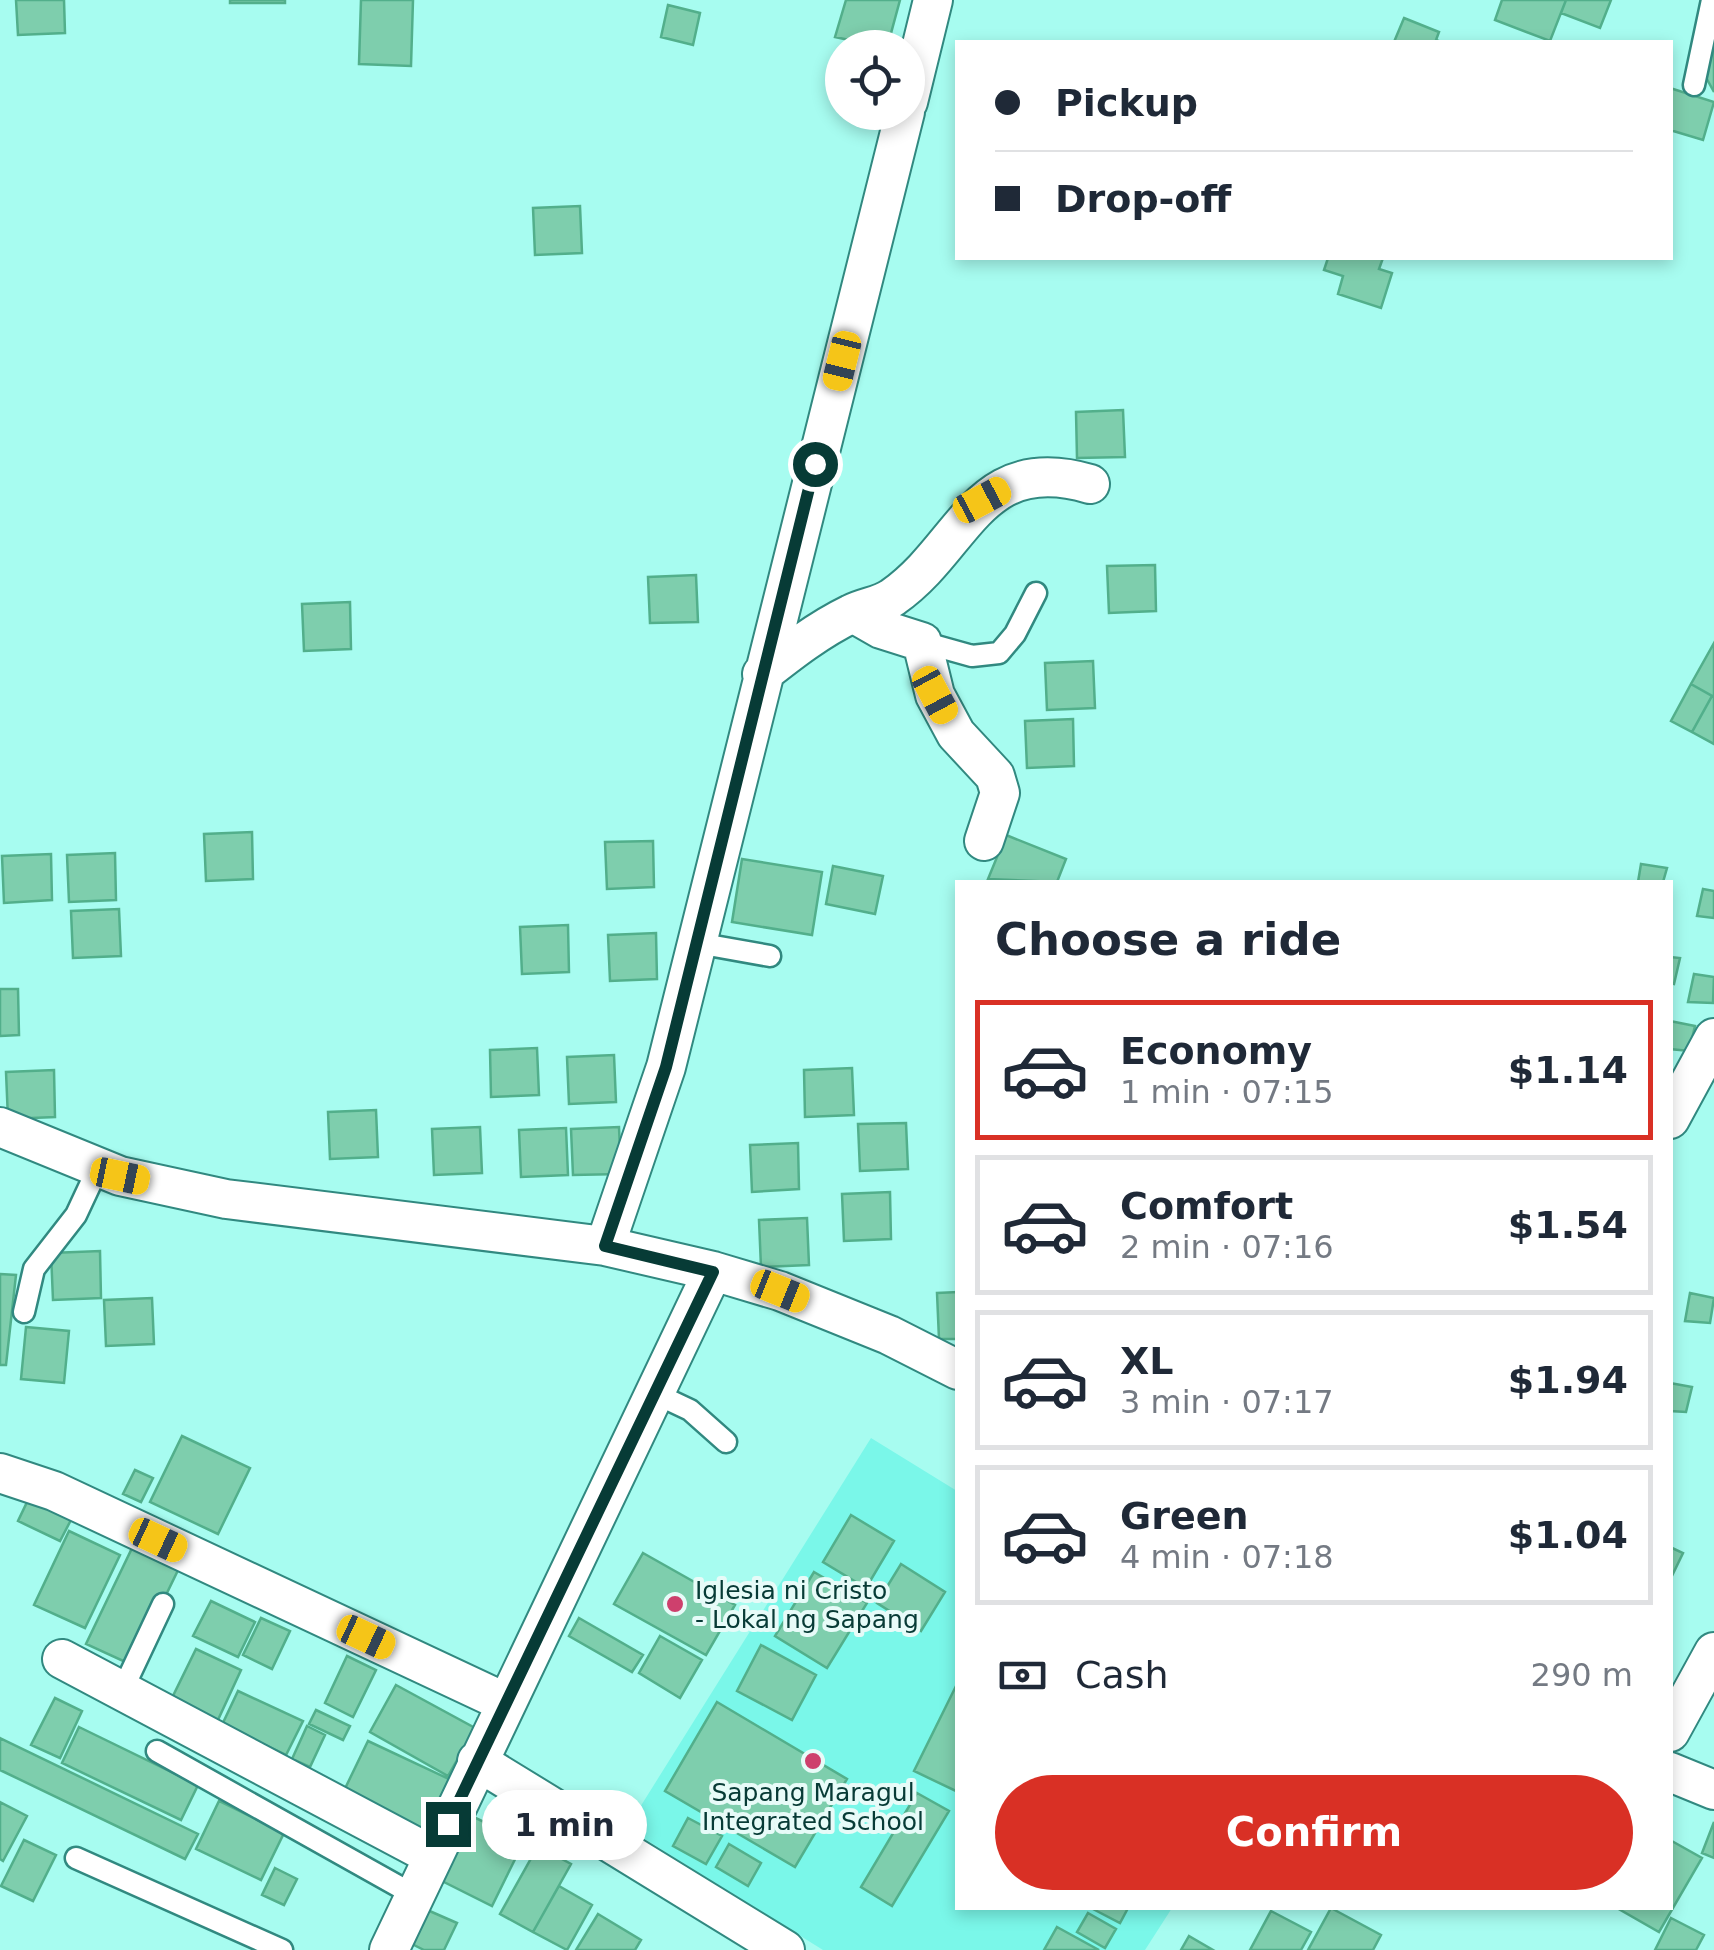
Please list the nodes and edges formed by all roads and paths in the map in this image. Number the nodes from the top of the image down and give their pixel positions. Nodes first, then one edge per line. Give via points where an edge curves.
1 (934, 0) edge
2 (1712, 0) edge
3 (925, 35) edge
4 (1694, 85) dead end
5 (900, 130) edge
6 (1090, 484) dead end
7 (1036, 593) dead end
8 (853, 612) junction
9 (922, 642) junction
10 (762, 674) junction
11 (984, 841) dead end
12 (697, 943) junction
13 (770, 956) dead end
14 (1714, 1038) edge
15 (1673, 1113) edge
16 (0, 1128) edge
17 (98, 1168) junction
18 (605, 1246) junction
19 (713, 1272) junction
20 (24, 1312) dead end
21 (955, 1369) edge
22 (654, 1393) junction
23 (726, 1442) dead end
24 (0, 1474) edge
25 (163, 1604) dead end
26 (1714, 1652) edge
27 (62, 1660) dead end
28 (122, 1691) junction
29 (504, 1702) junction
30 (1673, 1727) edge
31 (157, 1750) dead end
32 (477, 1761) junction
33 (1673, 1773) edge
34 (1714, 1790) edge
35 (433, 1856) junction
36 (76, 1858) dead end
37 (414, 1896) junction
38 (282, 1950) edge
39 (389, 1950) edge
40 (785, 1950) edge

1 - 3 street
2 - 4 lane
5 - 10 street
6 - 8 street via 1054,474 982,500 918,577 889,600
7 - 9 lane via 999,653 972,656
8 - 9 street
8 - 10 street
9 - 11 street via 935,695 1000,793
10 - 12 street
12 - 13 lane
12 - 18 street via 666,1067
14 - 15 street
16 - 17 street
17 - 18 street via 226,1199
17 - 20 lane via 76,1215 34,1270
18 - 19 street
19 - 21 street via 780,1291
19 - 22 street
22 - 23 lane via 690,1410
22 - 29 street
24 - 29 street via 54,1491
25 - 28 lane
26 - 30 street
27 - 28 street
28 - 35 street
29 - 32 street
31 - 37 lane
32 - 35 street
32 - 40 street
33 - 34 street
35 - 37 street
36 - 38 lane
37 - 39 street

